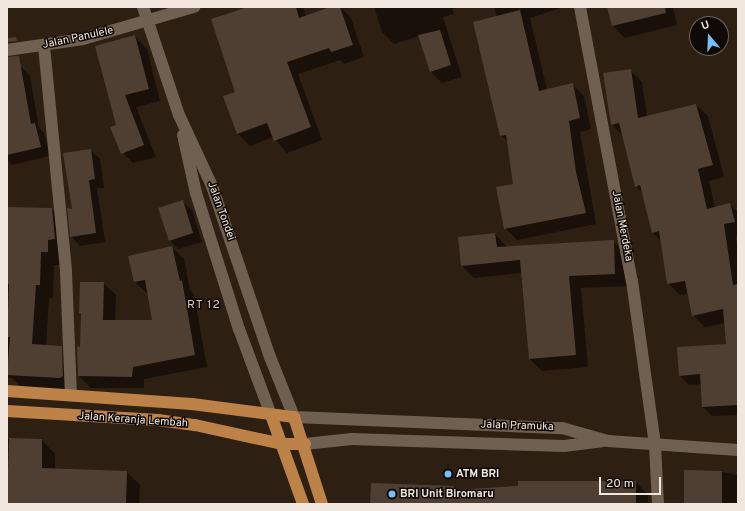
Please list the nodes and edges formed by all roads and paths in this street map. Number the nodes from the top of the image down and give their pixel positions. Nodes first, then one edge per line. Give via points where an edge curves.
1 (143, 7) edge
2 (194, 7) edge
3 (580, 7) edge
4 (148, 22) junction
5 (44, 46) junction
6 (7, 50) edge
7 (179, 115) junction
8 (7, 391) edge
9 (71, 394) junction
10 (7, 411) edge
11 (271, 415) junction
12 (294, 417) junction
13 (608, 441) junction
14 (282, 444) junction
15 (305, 444) junction
16 (655, 445) junction
17 (738, 450) edge
18 (303, 504) edge
19 (322, 504) edge
20 (658, 504) edge

1 - 4 street, Jalan Tondei
2 - 4 street, Jalan Panulele
3 - 16 street, Jalan Merdeka via 632,281
4 - 5 street, Jalan Panulele
4 - 7 street, Jalan Tondei
5 - 6 street, Jalan Panulele
5 - 9 street via 66,272
7 - 11 street via 196,193 239,329
7 - 12 street, Jalan Tondei via 212,186 270,357
8 - 9 main road
9 - 11 main road via 192,404
10 - 14 main road, Jalan Keranja Lembah via 158,420 195,425
11 - 12 main road
11 - 14 main road
12 - 13 street, Jalan Pramuka via 562,428
12 - 15 main road
13 - 15 street via 564,446 352,440
13 - 16 street, Jalan Pramuka
14 - 15 main road, Jalan Keranja Lembah
14 - 18 main road
15 - 19 main road
16 - 17 street, Jalan Pramuka
16 - 20 street, Jalan Merdeka

